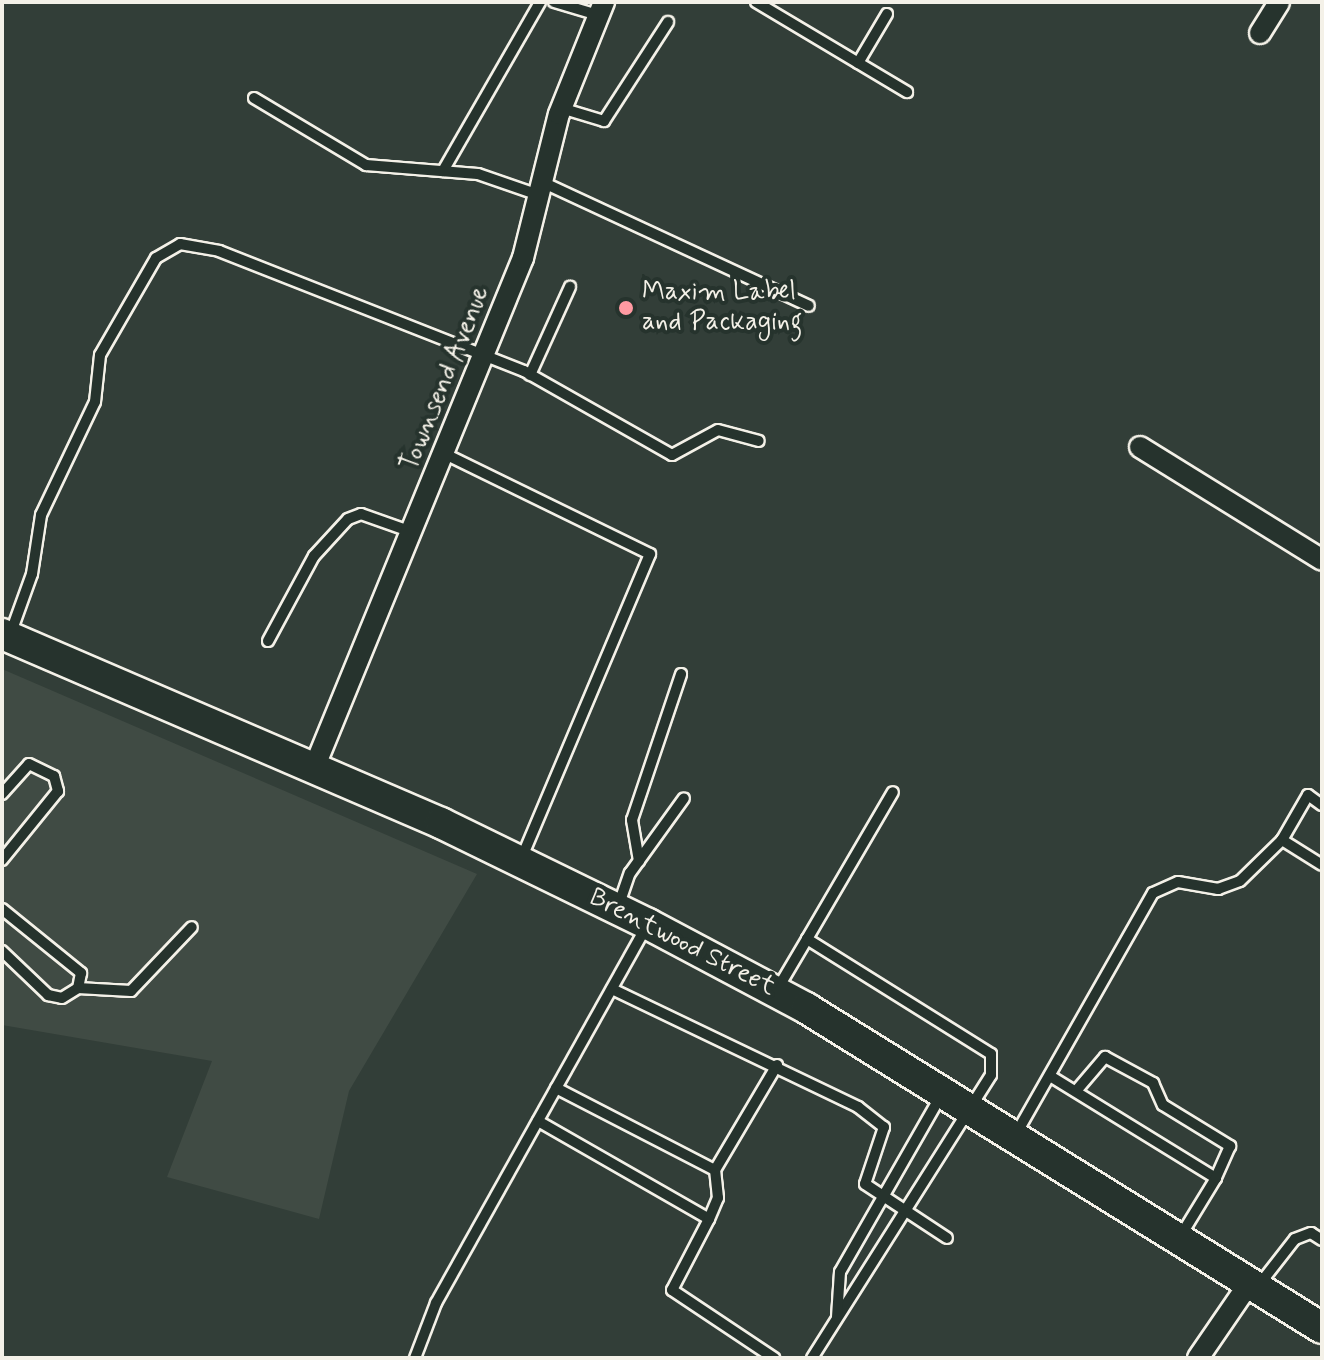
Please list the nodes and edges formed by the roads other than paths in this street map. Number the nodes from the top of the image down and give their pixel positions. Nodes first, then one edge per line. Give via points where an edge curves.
1 (540, 2) edge
2 (554, 2) edge
3 (756, 2) edge
4 (1279, 2) edge
5 (771, 6) edge
6 (601, 8) edge
7 (887, 14) dead end
8 (668, 22) dead end
9 (1260, 33) dead end
10 (858, 63) junction
11 (907, 92) dead end
12 (254, 98) dead end
13 (561, 108) junction
14 (443, 171) junction
15 (540, 188) junction
16 (570, 287) dead end
17 (809, 306) dead end
18 (484, 359) junction
19 (530, 375) junction
20 (759, 441) dead end
21 (1140, 447) dead end
22 (445, 454) junction
23 (412, 532) junction
24 (1322, 560) edge
25 (6, 636) edge
26 (268, 641) dead end
27 (681, 674) dead end
28 (314, 768) junction
29 (893, 792) dead end
30 (2, 794) edge
31 (684, 798) dead end
32 (1322, 805) edge
33 (1282, 840) junction
34 (2, 860) edge
35 (639, 861) junction
36 (521, 862) junction
37 (1322, 865) edge
38 (2, 909) edge
39 (617, 909) junction
40 (648, 924) junction
41 (192, 927) dead end
42 (807, 939) junction
43 (2, 951) edge
44 (78, 988) junction
45 (612, 989) junction
46 (776, 992) junction
47 (777, 1065) junction
48 (1050, 1076) junction
49 (556, 1088) junction
50 (944, 1091) junction
51 (1076, 1091) junction
52 (970, 1107) junction
53 (538, 1121) junction
54 (1016, 1134) junction
55 (715, 1170) junction
56 (1216, 1178) junction
57 (883, 1198) junction
58 (905, 1212) junction
59 (709, 1219) junction
60 (1180, 1237) junction
61 (947, 1238) dead end
62 (1322, 1240) edge
63 (1254, 1284) junction
64 (837, 1319) junction
65 (1322, 1328) edge
66 (415, 1358) edge
67 (774, 1358) edge
68 (812, 1358) edge
69 (1198, 1358) edge

1 - 14 lane
2 - 6 lane
3 - 5 lane
4 - 9 street
5 - 10 lane
6 - 13 street, Townsend Avenue
7 - 10 lane
8 - 13 lane via 604,121
10 - 11 lane
12 - 14 lane via 366,165
13 - 15 street, Townsend Avenue
14 - 15 lane
15 - 17 lane
15 - 18 street, Townsend Avenue
16 - 19 lane
18 - 19 lane
18 - 22 street, Townsend Avenue
18 - 25 lane via 194,242 168,248 100,355 95,402 41,515 32,574
19 - 20 lane via 672,455 718,430
21 - 24 street
22 - 23 street, Townsend Avenue
22 - 36 lane via 650,554
23 - 26 lane via 361,514 348,519 314,556
23 - 28 street, Townsend Avenue
25 - 28 main road, Brentwood Street
27 - 35 lane via 632,820
28 - 36 main road, Brentwood Street
29 - 42 lane
30 - 34 lane via 29,764 54,776 58,791
31 - 35 lane
32 - 33 lane via 1308,795
33 - 37 lane
33 - 48 lane via 1230,886 1178,882 1153,893
35 - 39 lane
36 - 39 main road, Brentwood Street
38 - 44 lane via 81,973
39 - 40 main road, Brentwood Street
40 - 45 lane
40 - 46 main road, Brentwood Street
41 - 44 lane via 131,991
42 - 46 lane
42 - 52 lane via 991,1054 991,1075
43 - 44 lane via 48,995 62,998
45 - 47 lane
45 - 49 lane
46 - 50 main road, Brentwood Street
47 - 55 lane
47 - 57 lane via 884,1127 865,1175
48 - 51 lane
48 - 54 lane
49 - 53 lane
49 - 55 lane
50 - 52 main road, Brentwood Street
50 - 57 lane
51 - 56 lane
51 - 56 lane via 1105,1057 1153,1083 1163,1105 1230,1146
52 - 54 main road, Brentwood Street
52 - 58 lane
53 - 59 lane
53 - 66 lane via 436,1303
54 - 60 main road, Brentwood Street
55 - 59 lane via 718,1198
56 - 60 lane
57 - 58 lane
57 - 64 lane via 840,1272
58 - 61 lane
58 - 64 lane
59 - 67 lane via 672,1290
60 - 63 main road, Brentwood Street
62 - 63 lane via 1311,1233 1295,1239
63 - 65 main road, Brentwood Street
63 - 69 street
64 - 68 lane

